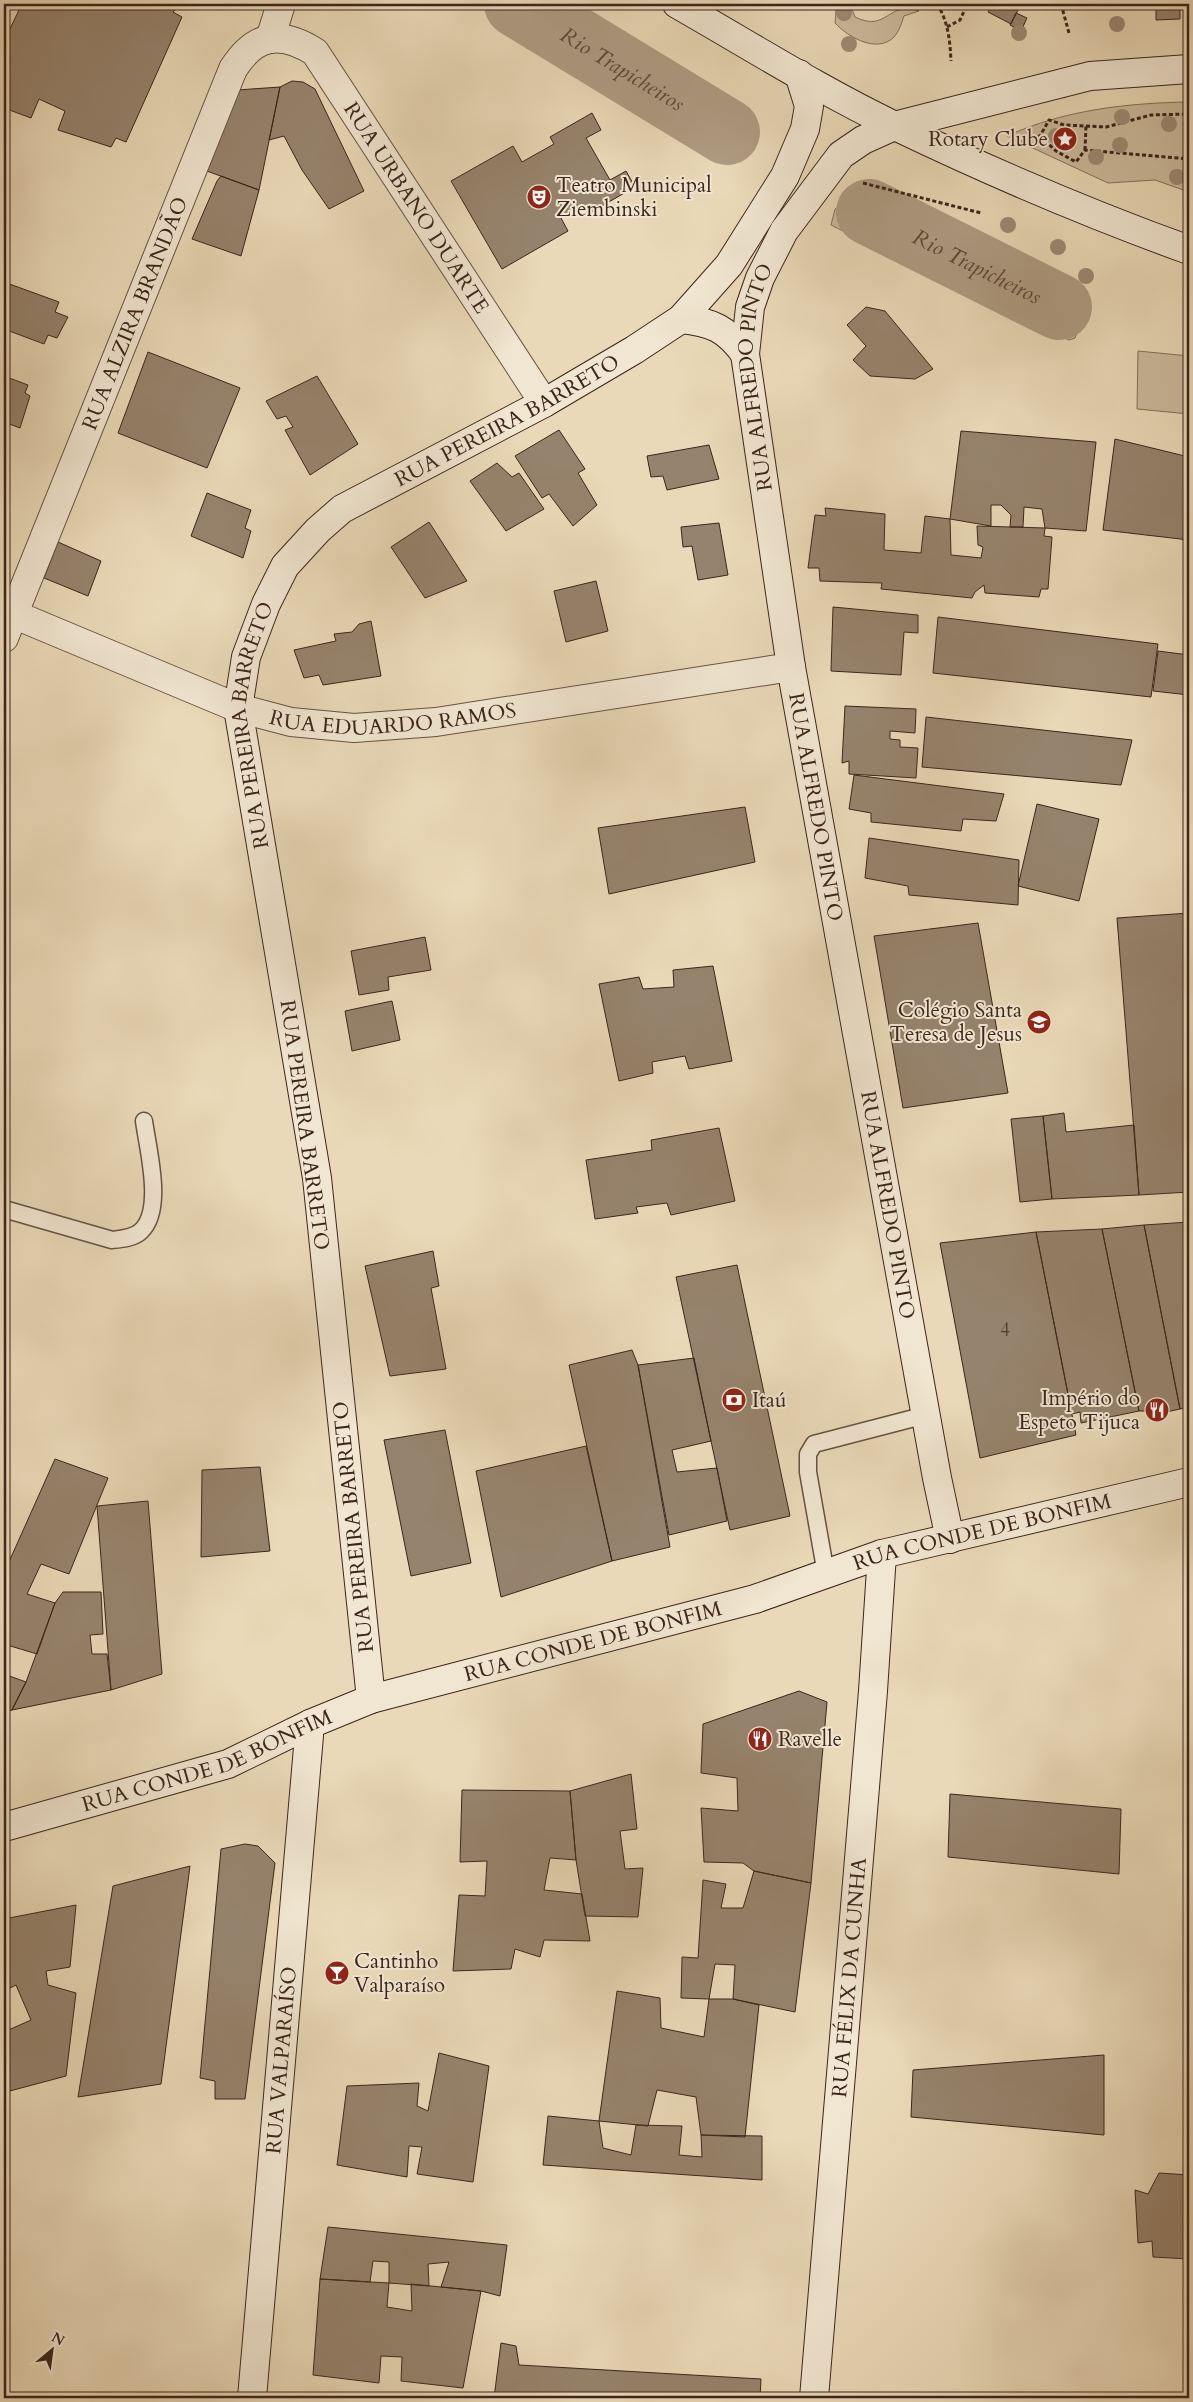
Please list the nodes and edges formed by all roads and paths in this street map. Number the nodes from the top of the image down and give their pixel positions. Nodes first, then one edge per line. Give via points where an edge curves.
1 (281, 4) edge
2 (677, 4) edge
3 (937, 4) edge
4 (1061, 4) edge
5 (967, 5) edge
6 (947, 27) junction
7 (1068, 33) dead end
8 (270, 38) junction
9 (951, 61) dead end
10 (1186, 69) edge
11 (799, 74) junction
12 (1189, 114) edge
13 (894, 126) junction
14 (1086, 126) junction
15 (1040, 136) junction
16 (1018, 142) dead end
17 (1085, 150) junction
18 (1189, 159) edge
19 (857, 186) dead end
20 (981, 214) dead end
21 (1189, 250) edge
22 (681, 320) junction
23 (745, 354) junction
24 (544, 403) junction
25 (8, 626) edge
26 (791, 667) junction
27 (238, 708) junction
28 (144, 1121) dead end
29 (4, 1209) edge
30 (926, 1416) junction
31 (1189, 1482) edge
32 (950, 1539) junction
33 (882, 1554) junction
34 (826, 1574) junction
35 (371, 1699) junction
36 (310, 1724) junction
37 (4, 1827) edge
38 (252, 2398) edge
39 (814, 2398) edge

1 - 8 street
2 - 11 street
3 - 6 path
4 - 7 path
5 - 6 path via 960,20
6 - 9 path
8 - 24 street, RUA URBANO DUARTE via 288,39 315,52
8 - 25 street, RUA ALZIRA BRANDÃO via 243,53 233,68
10 - 13 street, RUA ALFREDO PINTO via 1090,76
11 - 13 street
11 - 22 street, RUA PEREIRA BARRETO via 809,106 805,128 785,176 729,265
12 - 14 path via 1151,114 1106,127
13 - 21 street via 1106,220
13 - 23 street, RUA ALFREDO PINTO via 841,154 784,231 760,278 750,307
14 - 15 path via 1064,125 1049,120
14 - 17 path
15 - 16 path
15 - 17 path via 1056,151 1076,162
17 - 18 path
19 - 20 path via 865,182
22 - 23 street via 713,326 727,333
22 - 24 street, RUA PEREIRA BARRETO
23 - 26 street, RUA ALFREDO PINTO
24 - 27 street, RUA PEREIRA BARRETO via 342,509 318,530 285,566 266,604 246,656
25 - 27 street, RUA EDUARDO RAMOS
26 - 27 street, RUA EDUARDO RAMOS via 436,722 354,728 291,722
26 - 30 street, RUA ALFREDO PINTO
27 - 35 street, RUA PEREIRA BARRETO via 317,1178
28 - 29 lane via 154,1202 149,1221 140,1232 112,1240
30 - 32 street, RUA ALFREDO PINTO
30 - 34 lane via 814,1444 808,1454 808,1472
31 - 32 street, RUA CONDE DE BONFIM
32 - 33 street, RUA CONDE DE BONFIM
33 - 34 street, RUA CONDE DE BONFIM
33 - 39 street, RUA FÉLIX DA CUNHA
34 - 35 street, RUA CONDE DE BONFIM via 755,1599
35 - 36 street, RUA CONDE DE BONFIM
36 - 37 street, RUA CONDE DE BONFIM via 228,1764
36 - 38 street, RUA VALPARAÍSO

